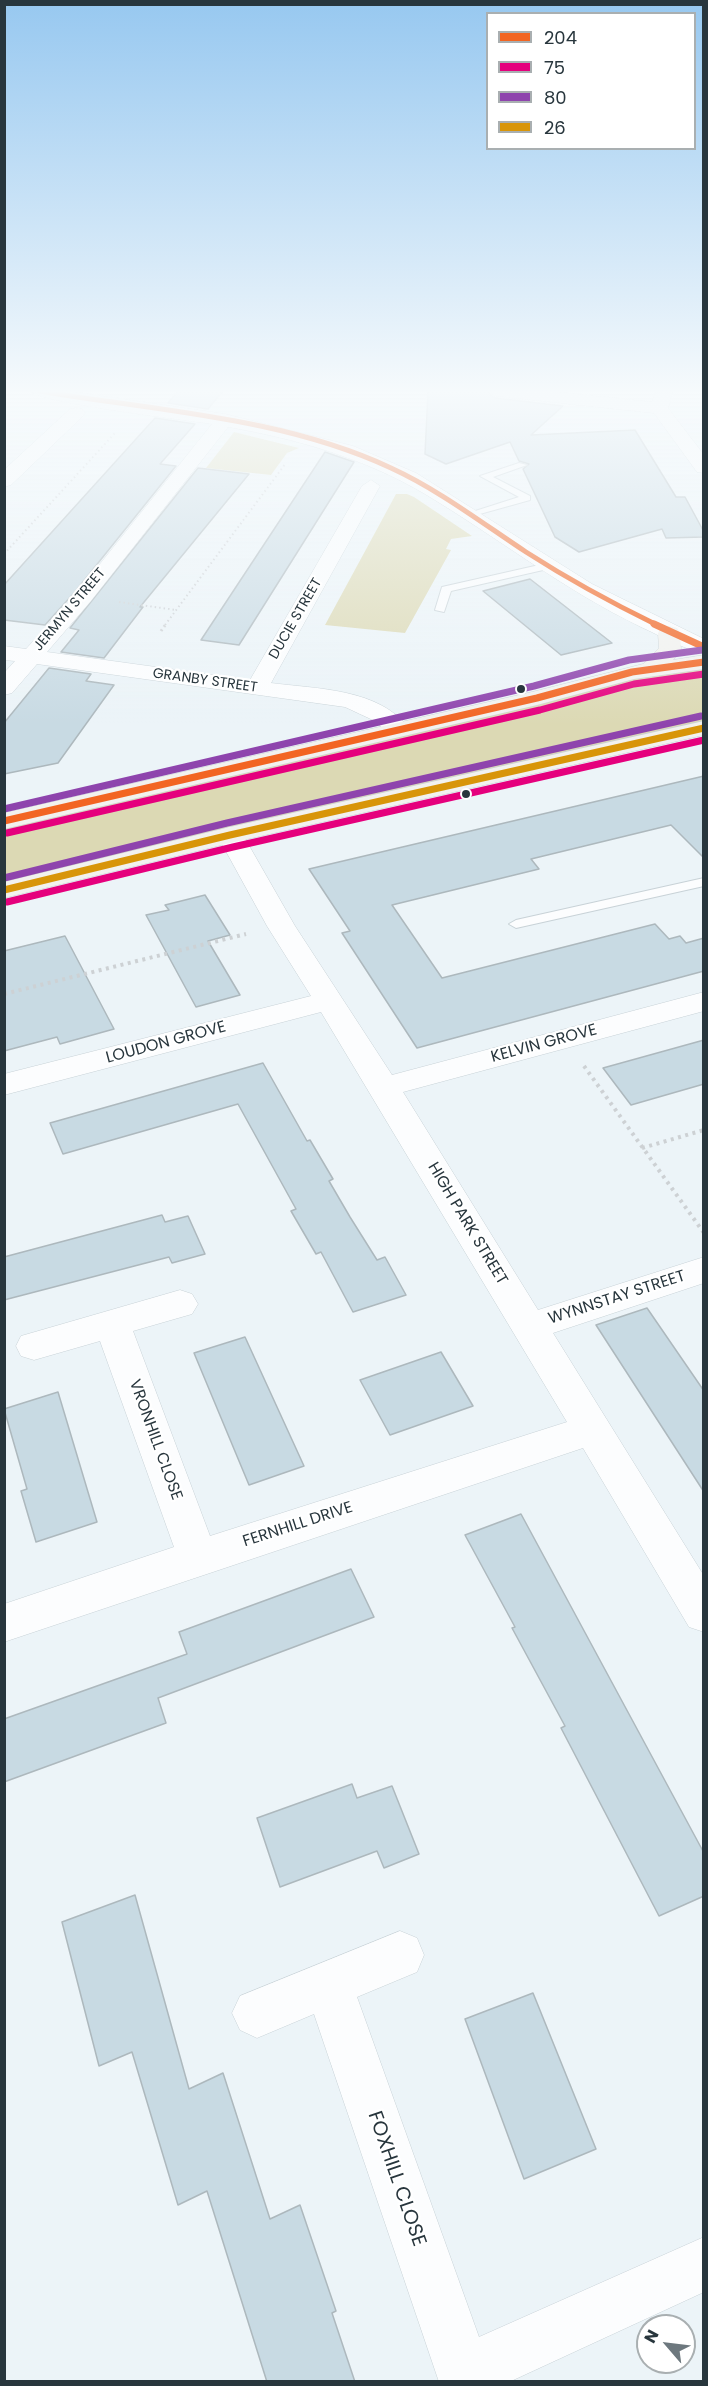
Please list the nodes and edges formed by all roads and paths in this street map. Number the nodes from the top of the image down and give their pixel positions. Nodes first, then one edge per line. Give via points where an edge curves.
1 (52, 502) edge
2 (159, 502) edge
3 (256, 502) edge
4 (362, 502) edge
5 (450, 502) edge
6 (513, 502) edge
7 (472, 515) junction
8 (4, 554) edge
9 (548, 566) junction
10 (83, 598) junction
11 (176, 610) junction
12 (440, 610) dead end
13 (161, 631) dead end
14 (669, 633) junction
15 (704, 647) edge
16 (4, 653) edge
17 (32, 656) junction
18 (704, 662) edge
19 (652, 667) junction
20 (4, 688) edge
21 (256, 688) junction
22 (704, 728) edge
23 (398, 730) junction
24 (4, 821) edge
25 (230, 835) junction
26 (704, 882) edge
27 (4, 890) edge
28 (516, 924) dead end
29 (281, 926) junction
30 (4, 994) edge
31 (328, 1001) junction
32 (704, 1001) edge
33 (564, 1039) junction
34 (4, 1085) edge
35 (384, 1088) junction
36 (704, 1130) edge
37 (642, 1148) junction
38 (704, 1233) edge
39 (704, 1270) edge
40 (180, 1304) dead end
41 (112, 1324) junction
42 (530, 1327) junction
43 (34, 1346) dead end
44 (594, 1429) junction
45 (198, 1557) junction
46 (693, 1575) edge
47 (704, 1614) edge
48 (4, 1623) edge
49 (400, 1955) dead end
50 (328, 1984) junction
51 (257, 2013) dead end
52 (704, 2264) edge
53 (466, 2377) edge

1 - 8 path
2 - 10 street, JERMYN STREET
3 - 11 path
4 - 21 street, DUCIE STREET
5 - 7 street
6 - 7 lane
7 - 9 street
9 - 12 lane via 446,589
9 - 14 street
10 - 11 path
10 - 17 street, JERMYN STREET
11 - 13 path
14 - 15 street
14 - 19 main road via 670,650
16 - 17 street, GRANBY STREET
17 - 20 street, JERMYN STREET
17 - 21 street, GRANBY STREET
18 - 19 main road
19 - 23 main road
21 - 23 street, GRANBY STREET via 351,701 383,716
22 - 25 main road
23 - 24 main road
25 - 27 main road
25 - 29 street, HIGH PARK STREET
26 - 28 lane
29 - 30 path
29 - 31 street, HIGH PARK STREET
31 - 34 street, LOUDON GROVE
31 - 35 street, HIGH PARK STREET
32 - 33 street, KELVIN GROVE
33 - 35 street, KELVIN GROVE
33 - 37 path
35 - 42 street, HIGH PARK STREET
36 - 37 path
37 - 38 path
39 - 42 street, WYNNSTAY STREET
40 - 41 street
41 - 43 street
41 - 45 street, VRONHILL CLOSE
42 - 44 street, HIGH PARK STREET
44 - 45 street, FERNHILL DRIVE
44 - 46 street, HIGH PARK STREET
45 - 48 street, FERNHILL DRIVE
46 - 47 street, HIGH PARK STREET
49 - 50 street
50 - 51 street
50 - 53 street, FOXHILL CLOSE
52 - 53 street, FOXHILL CLOSE

